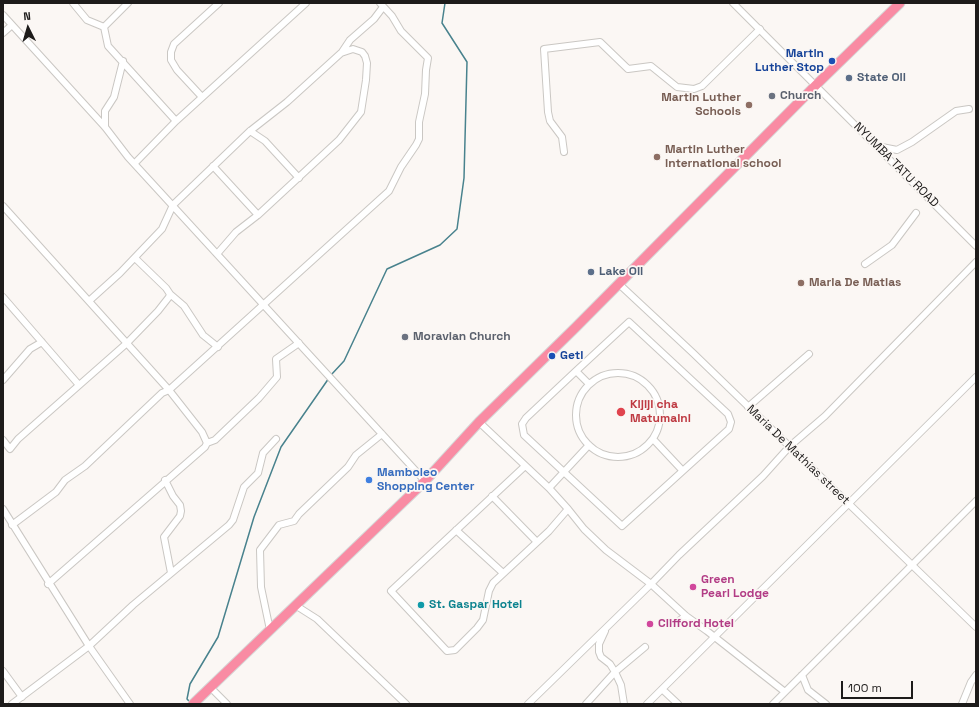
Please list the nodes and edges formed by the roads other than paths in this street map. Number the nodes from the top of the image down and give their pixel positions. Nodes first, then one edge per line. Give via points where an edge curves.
1 (72, 3) edge
2 (128, 3) edge
3 (219, 3) edge
4 (306, 3) edge
5 (733, 3) edge
6 (900, 3) edge
7 (382, 5) edge
8 (3, 15) edge
9 (12, 24) junction
10 (104, 27) junction
11 (760, 29) junction
12 (3, 33) edge
13 (341, 53) junction
14 (123, 61) junction
15 (816, 85) junction
16 (202, 98) junction
17 (969, 109) dead end
18 (176, 121) junction
19 (105, 126) junction
20 (250, 131) junction
21 (877, 146) junction
22 (564, 152) dead end
23 (135, 163) junction
24 (213, 166) junction
25 (299, 178) junction
26 (173, 205) junction
27 (3, 206) edge
28 (916, 213) dead end
29 (258, 216) junction
30 (975, 244) edge
31 (217, 254) junction
32 (135, 258) junction
33 (976, 262) edge
34 (864, 264) dead end
35 (619, 284) junction
36 (170, 294) junction
37 (3, 297) edge
38 (89, 301) junction
39 (264, 305) junction
40 (42, 342) junction
41 (127, 343) junction
42 (299, 343) junction
43 (218, 347) junction
44 (809, 354) dead end
45 (576, 371) junction
46 (976, 377) edge
47 (3, 380) edge
48 (588, 384) junction
49 (80, 385) junction
50 (169, 390) junction
51 (748, 408) junction
52 (478, 422) junction
53 (382, 434) junction
54 (276, 439) dead end
55 (653, 439) junction
56 (3, 440) edge
57 (207, 442) junction
58 (589, 445) junction
59 (790, 446) junction
60 (524, 467) junction
61 (682, 470) junction
62 (565, 472) junction
63 (165, 480) junction
64 (425, 481) junction
65 (549, 488) junction
66 (492, 496) junction
67 (976, 501) edge
68 (849, 505) junction
69 (3, 509) edge
70 (568, 509) junction
71 (12, 525) junction
72 (456, 530) junction
73 (537, 542) junction
74 (911, 565) junction
75 (171, 572) junction
76 (503, 573) junction
77 (48, 584) junction
78 (651, 584) junction
79 (295, 605) junction
80 (686, 616) junction
81 (674, 624) dead end
82 (607, 626) junction
83 (976, 627) edge
84 (270, 630) junction
85 (716, 638) junction
86 (89, 646) junction
87 (645, 646) dead end
88 (3, 670) edge
89 (615, 672) junction
90 (802, 675) junction
91 (976, 675) edge
92 (211, 688) junction
93 (662, 689) junction
94 (785, 692) junction
95 (22, 697) junction
96 (12, 704) edge
97 (130, 704) edge
98 (193, 704) edge
99 (227, 704) edge
100 (406, 704) edge
101 (528, 704) edge
102 (586, 704) edge
103 (624, 704) edge
104 (647, 704) edge
105 (678, 704) edge
106 (773, 704) edge
107 (826, 704) edge
108 (962, 704) edge

1 - 10 street via 87,20
2 - 10 street
3 - 16 street via 174,44 171,52 171,60 177,70
4 - 16 street
5 - 11 street, NYUMBA TATU ROAD
6 - 15 highway
7 - 13 street via 374,19 350,40
7 - 39 street via 401,31 428,58 419,139 400,167 389,191
8 - 9 street
9 - 12 street
9 - 19 street
10 - 14 street via 108,46
11 - 15 street, NYUMBA TATU ROAD
11 - 22 street via 702,86 694,89 677,87 651,66 628,69 600,42 544,49 548,112 550,121 562,137
13 - 20 street via 287,102
13 - 25 street via 357,49 365,56 366,80 361,112 339,140
14 - 18 street
14 - 19 street via 114,98 105,111
15 - 21 street, NYUMBA TATU ROAD
15 - 35 highway
16 - 18 street
17 - 21 street via 956,111 897,150
18 - 23 street
19 - 23 street
20 - 24 street
20 - 25 street via 265,141
21 - 30 street, NYUMBA TATU ROAD
23 - 26 street
24 - 26 street
24 - 29 street
25 - 29 street
26 - 31 street
26 - 32 street via 162,229
27 - 38 street
28 - 34 street via 892,245
29 - 31 street via 236,232
31 - 39 street
32 - 36 street
32 - 38 street
33 - 59 street via 825,416
35 - 51 street, Maria De Mathias street
35 - 52 highway
36 - 41 street via 158,311
36 - 43 street via 184,306 204,335
37 - 40 street
38 - 41 street
39 - 42 street
39 - 43 street
40 - 47 street via 30,349
40 - 49 street
41 - 49 street
41 - 50 street
42 - 53 street
42 - 57 street via 276,360 277,377 259,398 215,440
43 - 50 street
44 - 51 street
45 - 48 street
45 - 61 street via 630,322 676,364 728,414 731,422 729,429
45 - 62 street via 522,424 524,435
46 - 68 street
48 - 55 street via 614,373 631,374 641,379 650,387 660,407 659,424
48 - 58 street via 578,400 576,420 582,438
49 - 56 street via 10,449
50 - 57 street
50 - 71 street via 162,393 85,466 65,480 56,492
51 - 59 street, Maria De Mathias street
52 - 60 street
52 - 64 highway
53 - 64 street
53 - 84 street via 356,455 348,467 299,514 294,522 279,525 260,550 261,587
54 - 75 street via 263,453 258,473 244,487 233,520
55 - 58 street via 642,450 629,456 615,457 601,453
55 - 61 street
57 - 63 street via 203,450
58 - 62 street
59 - 68 street, Maria De Mathias street
59 - 78 street via 763,476
60 - 65 street
60 - 66 street
61 - 62 street via 622,526
62 - 65 street
63 - 75 street via 181,511 164,537
63 - 77 street
64 - 79 highway
65 - 70 street
66 - 72 street
66 - 73 street
67 - 74 street
68 - 74 street, Maria De Mathias street
68 - 85 street
69 - 71 street
70 - 73 street
70 - 78 street via 606,550
71 - 77 street
72 - 76 street
72 - 76 street via 391,591 447,651 455,650 481,624 491,586
73 - 76 street
74 - 83 street, Maria De Mathias street
74 - 90 street
75 - 86 street
77 - 86 street
78 - 80 street
78 - 82 street
79 - 84 highway
79 - 100 street via 317,619
80 - 81 street
80 - 85 street
82 - 89 street via 599,644 599,652
82 - 101 street
84 - 92 highway
85 - 93 street
85 - 94 street
86 - 95 street
86 - 97 street
87 - 89 street
88 - 95 street
89 - 102 street
89 - 103 street via 621,685
90 - 94 street
90 - 107 street via 808,690
91 - 108 street
92 - 98 highway
92 - 99 street
93 - 104 street
93 - 105 street
94 - 106 street
95 - 96 street

